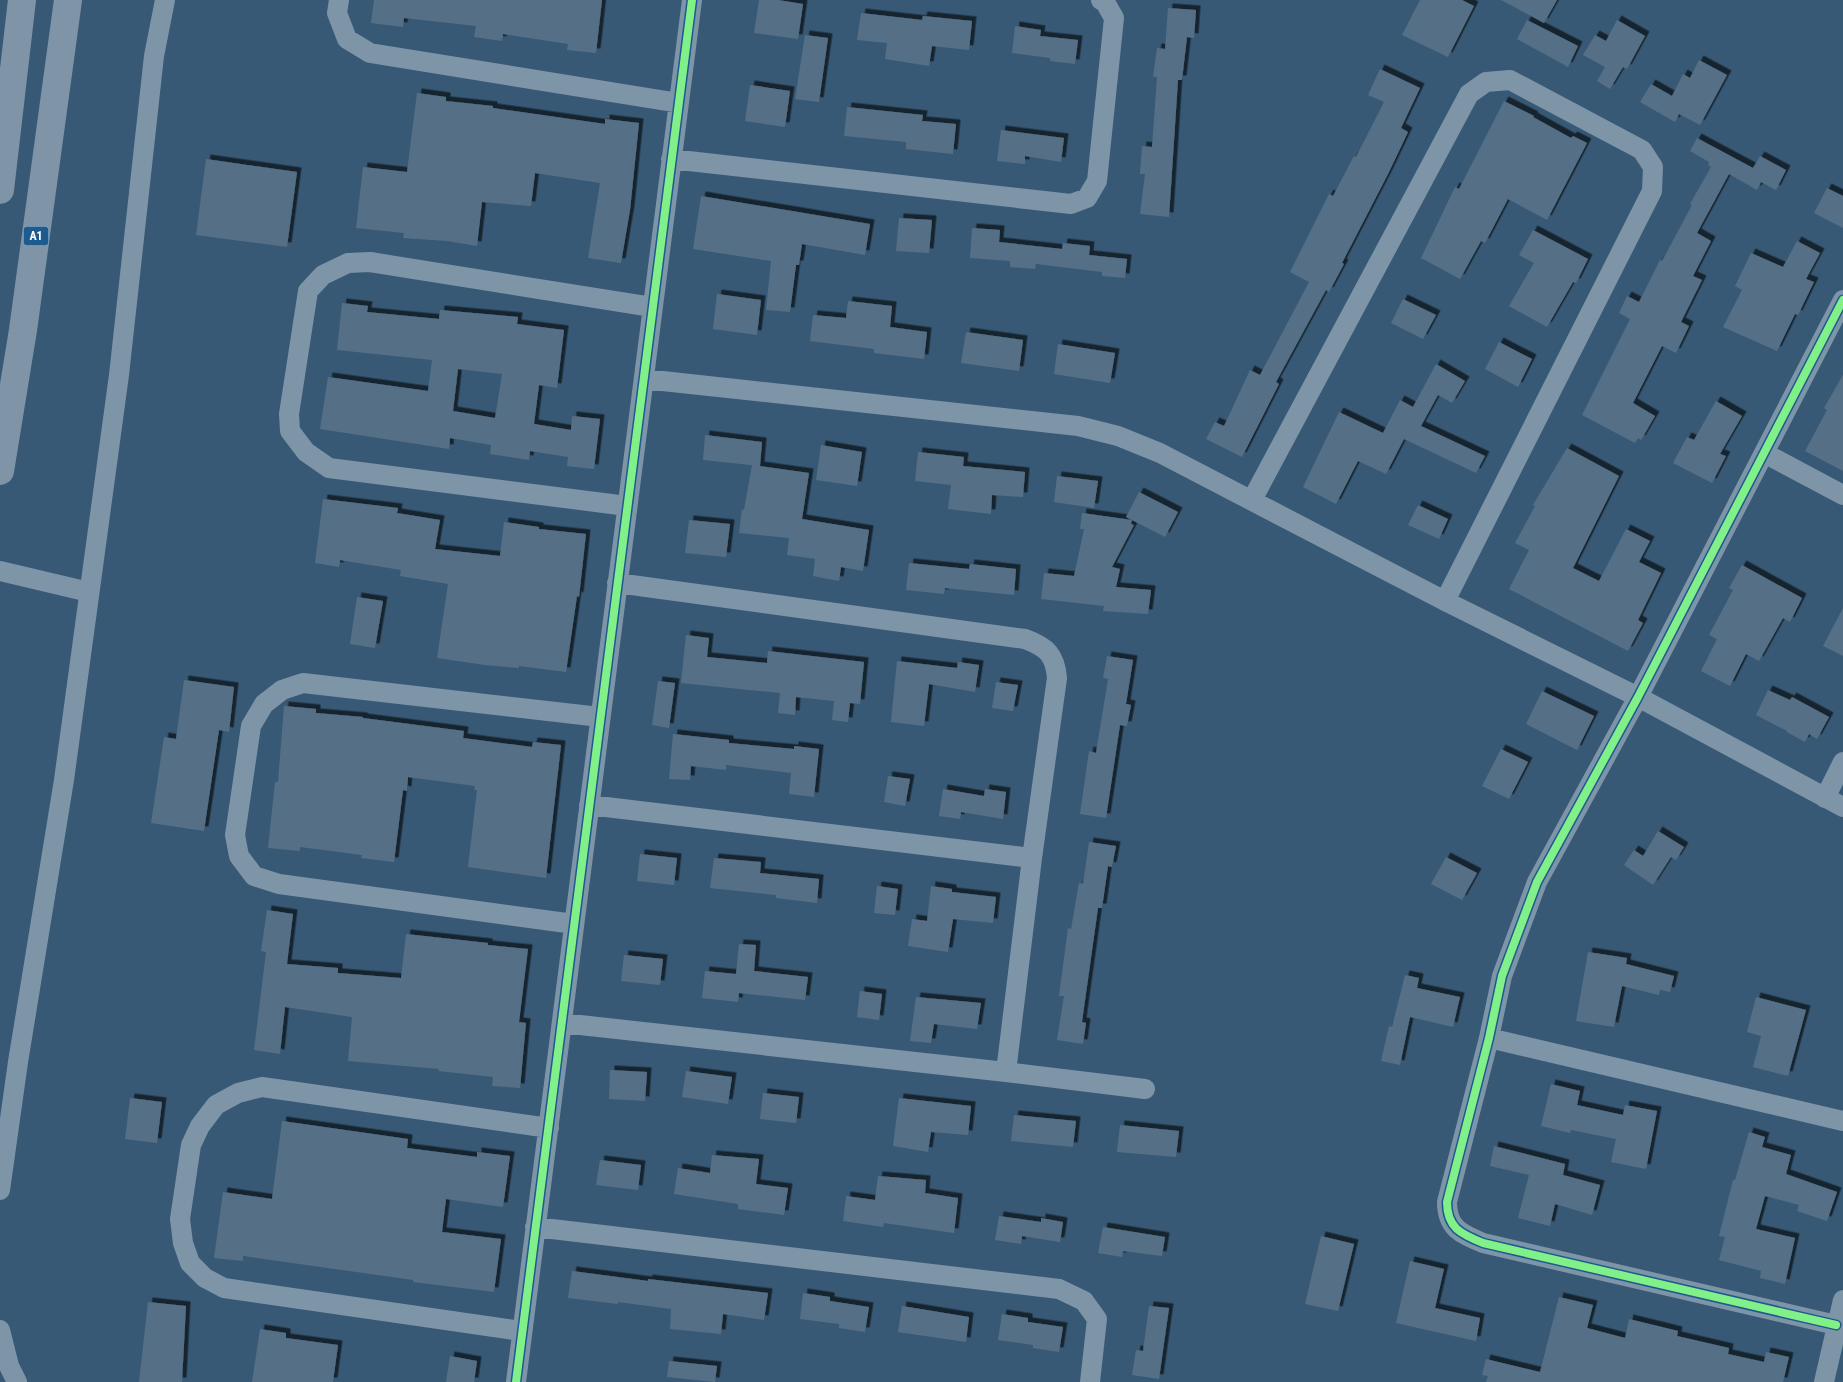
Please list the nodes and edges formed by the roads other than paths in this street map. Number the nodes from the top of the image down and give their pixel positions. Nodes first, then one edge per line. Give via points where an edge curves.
1 (22, 0) edge
2 (68, 0) edge
3 (165, 0) edge
4 (339, 0) edge
5 (692, 0) edge
6 (1101, 0) edge
7 (679, 102) junction
8 (671, 159) junction
9 (0, 190) edge
10 (1843, 300) edge
11 (652, 307) junction
12 (644, 379) junction
13 (1764, 453) junction
14 (0, 471) edge
15 (1843, 495) edge
16 (1252, 500) junction
17 (627, 506) junction
18 (0, 571) edge
19 (616, 583) junction
20 (89, 592) junction
21 (1446, 601) junction
22 (1638, 697) junction
23 (600, 717) junction
24 (1843, 762) edge
25 (1825, 798) junction
26 (589, 805) junction
27 (1843, 808) edge
28 (1032, 858) junction
29 (574, 924) junction
30 (562, 1023) junction
31 (1489, 1038) junction
32 (1006, 1072) junction
33 (1145, 1089) dead end
34 (1843, 1122) edge
35 (549, 1128) junction
36 (0, 1190) edge
37 (535, 1228) junction
38 (1843, 1300) edge
39 (1836, 1325) junction
40 (0, 1330) edge
41 (521, 1332) junction
42 (17, 1382) edge
43 (516, 1382) edge
44 (1090, 1382) edge
45 (1824, 1382) edge

1 - 9 highway
2 - 14 highway, A1 via 23,330
3 - 20 street via 154,56 119,375
4 - 7 street via 337,13 347,39 370,53
5 - 7 street
6 - 8 street via 1114,18 1097,180 1087,198 1071,204
7 - 8 street
8 - 11 street
10 - 13 street
11 - 12 street
11 - 17 street via 370,262 348,263 324,274 308,291 289,414 290,432 306,452 328,468
12 - 16 street via 1078,426 1118,436 1160,453
12 - 17 street
13 - 15 street
13 - 22 street
16 - 21 street
16 - 21 street via 1469,94 1486,82 1510,80 1642,150 1653,167 1652,191
17 - 19 street
18 - 20 street
19 - 23 street
19 - 28 street via 1026,639 1039,644 1056,664 1057,678
20 - 36 street via 64,780
21 - 22 street
22 - 25 street
22 - 31 street via 1537,882 1502,976
23 - 26 street
23 - 29 street via 303,683 282,690 264,704 251,726 235,835 239,856 254,876 279,884
24 - 25 street
25 - 27 street
26 - 28 street
26 - 29 street
28 - 32 street
29 - 30 street
30 - 32 street
30 - 35 street
31 - 34 street
31 - 39 street via 1447,1202 1447,1214 1454,1226 1466,1236 1483,1243
32 - 33 street
35 - 37 street
35 - 41 street via 262,1087 238,1093 216,1105 200,1126 191,1144 180,1219 190,1264 205,1278 224,1288
37 - 41 street
37 - 44 street via 1059,1289 1084,1301 1097,1319
38 - 39 street
39 - 45 street
40 - 42 street via 8,1366
41 - 43 street

